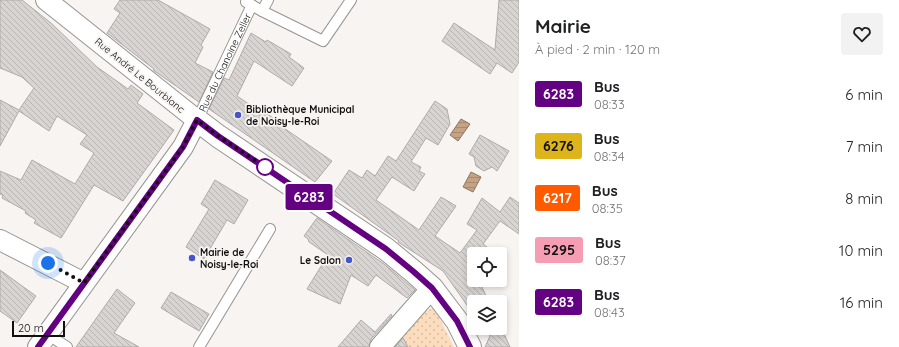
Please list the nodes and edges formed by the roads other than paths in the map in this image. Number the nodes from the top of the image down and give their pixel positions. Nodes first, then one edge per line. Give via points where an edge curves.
1 (46, 0) edge
2 (268, 0) edge
3 (351, 0) edge
4 (250, 3) edge
5 (262, 10) junction
6 (197, 120) junction
7 (270, 229) dead end
8 (0, 240) edge
9 (84, 283) junction
10 (432, 288) junction
11 (43, 340) edge
12 (67, 347) edge
13 (199, 347) edge
14 (380, 347) edge
15 (470, 347) edge

1 - 6 street, Rue André Le Bourblanc
2 - 5 lane
3 - 5 lane via 323,41
4 - 5 lane
4 - 6 lane, Rue du Chanoine Zeller
6 - 9 street via 183,147
6 - 10 street, Rue André Le Bourblanc via 386,249
7 - 13 lane
8 - 9 street
9 - 11 street
10 - 14 street
10 - 15 street, Rue André Le Bourblanc via 457,321
11 - 12 lane

